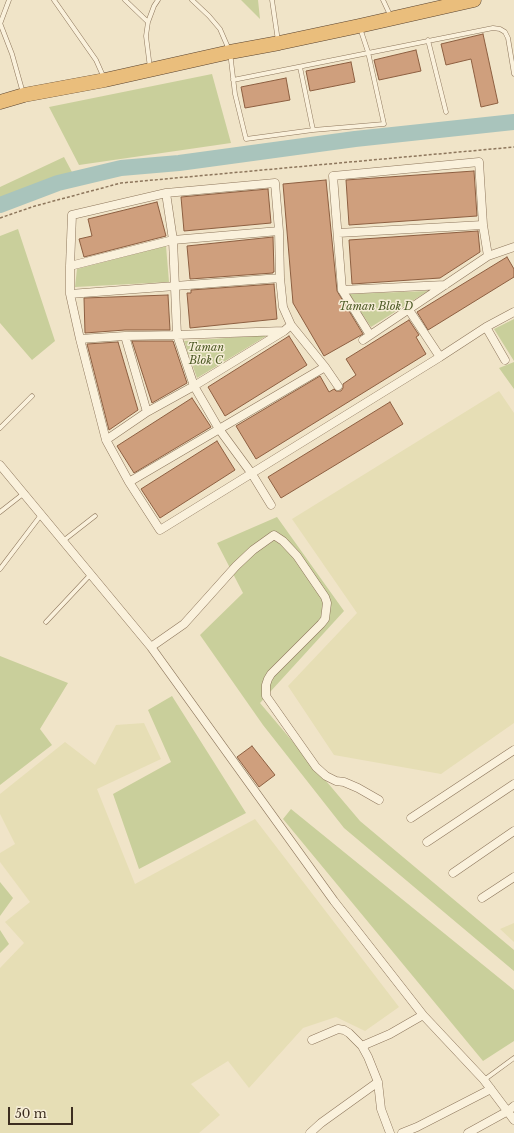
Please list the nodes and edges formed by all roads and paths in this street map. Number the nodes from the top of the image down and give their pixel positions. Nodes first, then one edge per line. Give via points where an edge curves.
1 (9, 0) edge
2 (54, 0) edge
3 (125, 0) edge
4 (158, 0) edge
5 (192, 0) edge
6 (272, 0) edge
7 (383, 0) edge
8 (474, 0) edge
9 (391, 19) junction
10 (148, 22) junction
11 (0, 23) edge
12 (360, 26) junction
13 (428, 40) junction
14 (279, 44) junction
15 (230, 52) junction
16 (368, 52) junction
17 (300, 67) junction
18 (150, 70) junction
19 (514, 74) edge
20 (105, 80) junction
21 (233, 80) junction
22 (24, 95) junction
23 (0, 102) edge
24 (446, 112) dead end
25 (313, 130) junction
26 (514, 147) edge
27 (166, 193) junction
28 (0, 218) edge
29 (483, 225) junction
30 (279, 231) junction
31 (338, 233) junction
32 (173, 240) junction
33 (514, 247) edge
34 (488, 256) junction
35 (70, 266) junction
36 (280, 278) junction
37 (446, 285) junction
38 (175, 287) junction
39 (342, 290) junction
40 (70, 294) junction
41 (409, 310) junction
42 (514, 312) edge
43 (291, 325) junction
44 (486, 327) junction
45 (284, 331) junction
46 (177, 335) junction
47 (370, 335) junction
48 (125, 336) junction
49 (80, 339) junction
50 (363, 340) dead end
51 (440, 357) junction
52 (505, 360) dead end
53 (325, 367) junction
54 (194, 386) junction
55 (338, 386) dead end
56 (32, 396) dead end
57 (147, 412) junction
58 (0, 428) edge
59 (220, 429) junction
60 (106, 440) junction
61 (0, 465) edge
62 (252, 474) junction
63 (129, 482) junction
64 (24, 494) junction
65 (271, 505) dead end
66 (0, 512) edge
67 (41, 515) junction
68 (95, 516) dead end
69 (63, 541) junction
70 (0, 569) edge
71 (90, 574) junction
72 (46, 622) dead end
73 (151, 647) junction
74 (514, 750) edge
75 (514, 784) edge
76 (379, 800) dead end
77 (411, 818) dead end
78 (514, 831) edge
79 (427, 842) dead end
80 (453, 873) dead end
81 (514, 877) edge
82 (482, 898) dead end
83 (423, 1016) junction
84 (312, 1040) dead end
85 (362, 1046) junction
86 (514, 1058) edge
87 (484, 1080) junction
88 (378, 1082) junction
89 (491, 1089) junction
90 (511, 1108) edge
91 (514, 1120) edge
92 (310, 1133) edge
93 (390, 1133) edge
94 (402, 1133) edge
95 (468, 1133) edge

1 - 11 lane
2 - 20 lane via 96,60
3 - 10 lane
4 - 10 lane
5 - 15 lane via 220,29
6 - 14 lane
7 - 9 lane
8 - 9 highway
9 - 12 highway
10 - 18 lane via 146,36
11 - 22 lane
12 - 14 highway
12 - 16 lane
13 - 16 lane
13 - 19 lane via 493,28 500,29 508,38
13 - 24 lane
14 - 15 highway
15 - 18 highway
15 - 21 lane
16 - 17 lane
16 - 25 lane via 384,124
17 - 21 lane
17 - 25 lane
18 - 20 highway
20 - 22 highway
21 - 25 lane via 246,139
22 - 23 highway
26 - 28 path via 121,183
27 - 30 street via 275,183
27 - 32 street
27 - 35 street via 72,215
29 - 31 street
29 - 31 street via 479,162 333,176
29 - 34 street
30 - 32 street
30 - 36 street
31 - 39 street
32 - 35 street
32 - 38 street
33 - 34 street
34 - 37 street
35 - 40 street
36 - 38 street
36 - 43 street via 283,307
37 - 39 street
37 - 41 street
38 - 40 street
38 - 46 street
39 - 47 street
40 - 49 street
41 - 47 street
41 - 51 street
42 - 44 street
43 - 45 street
43 - 53 street
44 - 51 street
44 - 52 street
45 - 46 street
45 - 54 street
46 - 48 street
46 - 54 street
47 - 50 street
48 - 49 street
48 - 57 street
49 - 60 street
51 - 62 street
53 - 55 street
53 - 59 street
54 - 57 street
54 - 59 street
56 - 58 lane
57 - 60 street
59 - 62 street
59 - 63 street
60 - 63 street
61 - 64 street
62 - 63 street via 160,530
62 - 65 street
64 - 66 lane
64 - 67 street
67 - 69 street
67 - 70 lane
68 - 69 lane
69 - 71 street
71 - 72 lane
71 - 73 street
73 - 76 street via 184,624 253,550 274,535 284,541 297,556 327,603 322,624 271,674 266,685 266,696 316,767 326,776 358,788
73 - 83 street via 334,901
74 - 77 street
75 - 79 street
78 - 80 street
81 - 82 street
83 - 85 street
83 - 87 street
84 - 85 street via 338,1029 349,1033
85 - 88 street
86 - 87 lane
87 - 89 street
88 - 92 street
88 - 93 street via 382,1109
89 - 90 street
89 - 94 street
90 - 91 street
90 - 95 street

